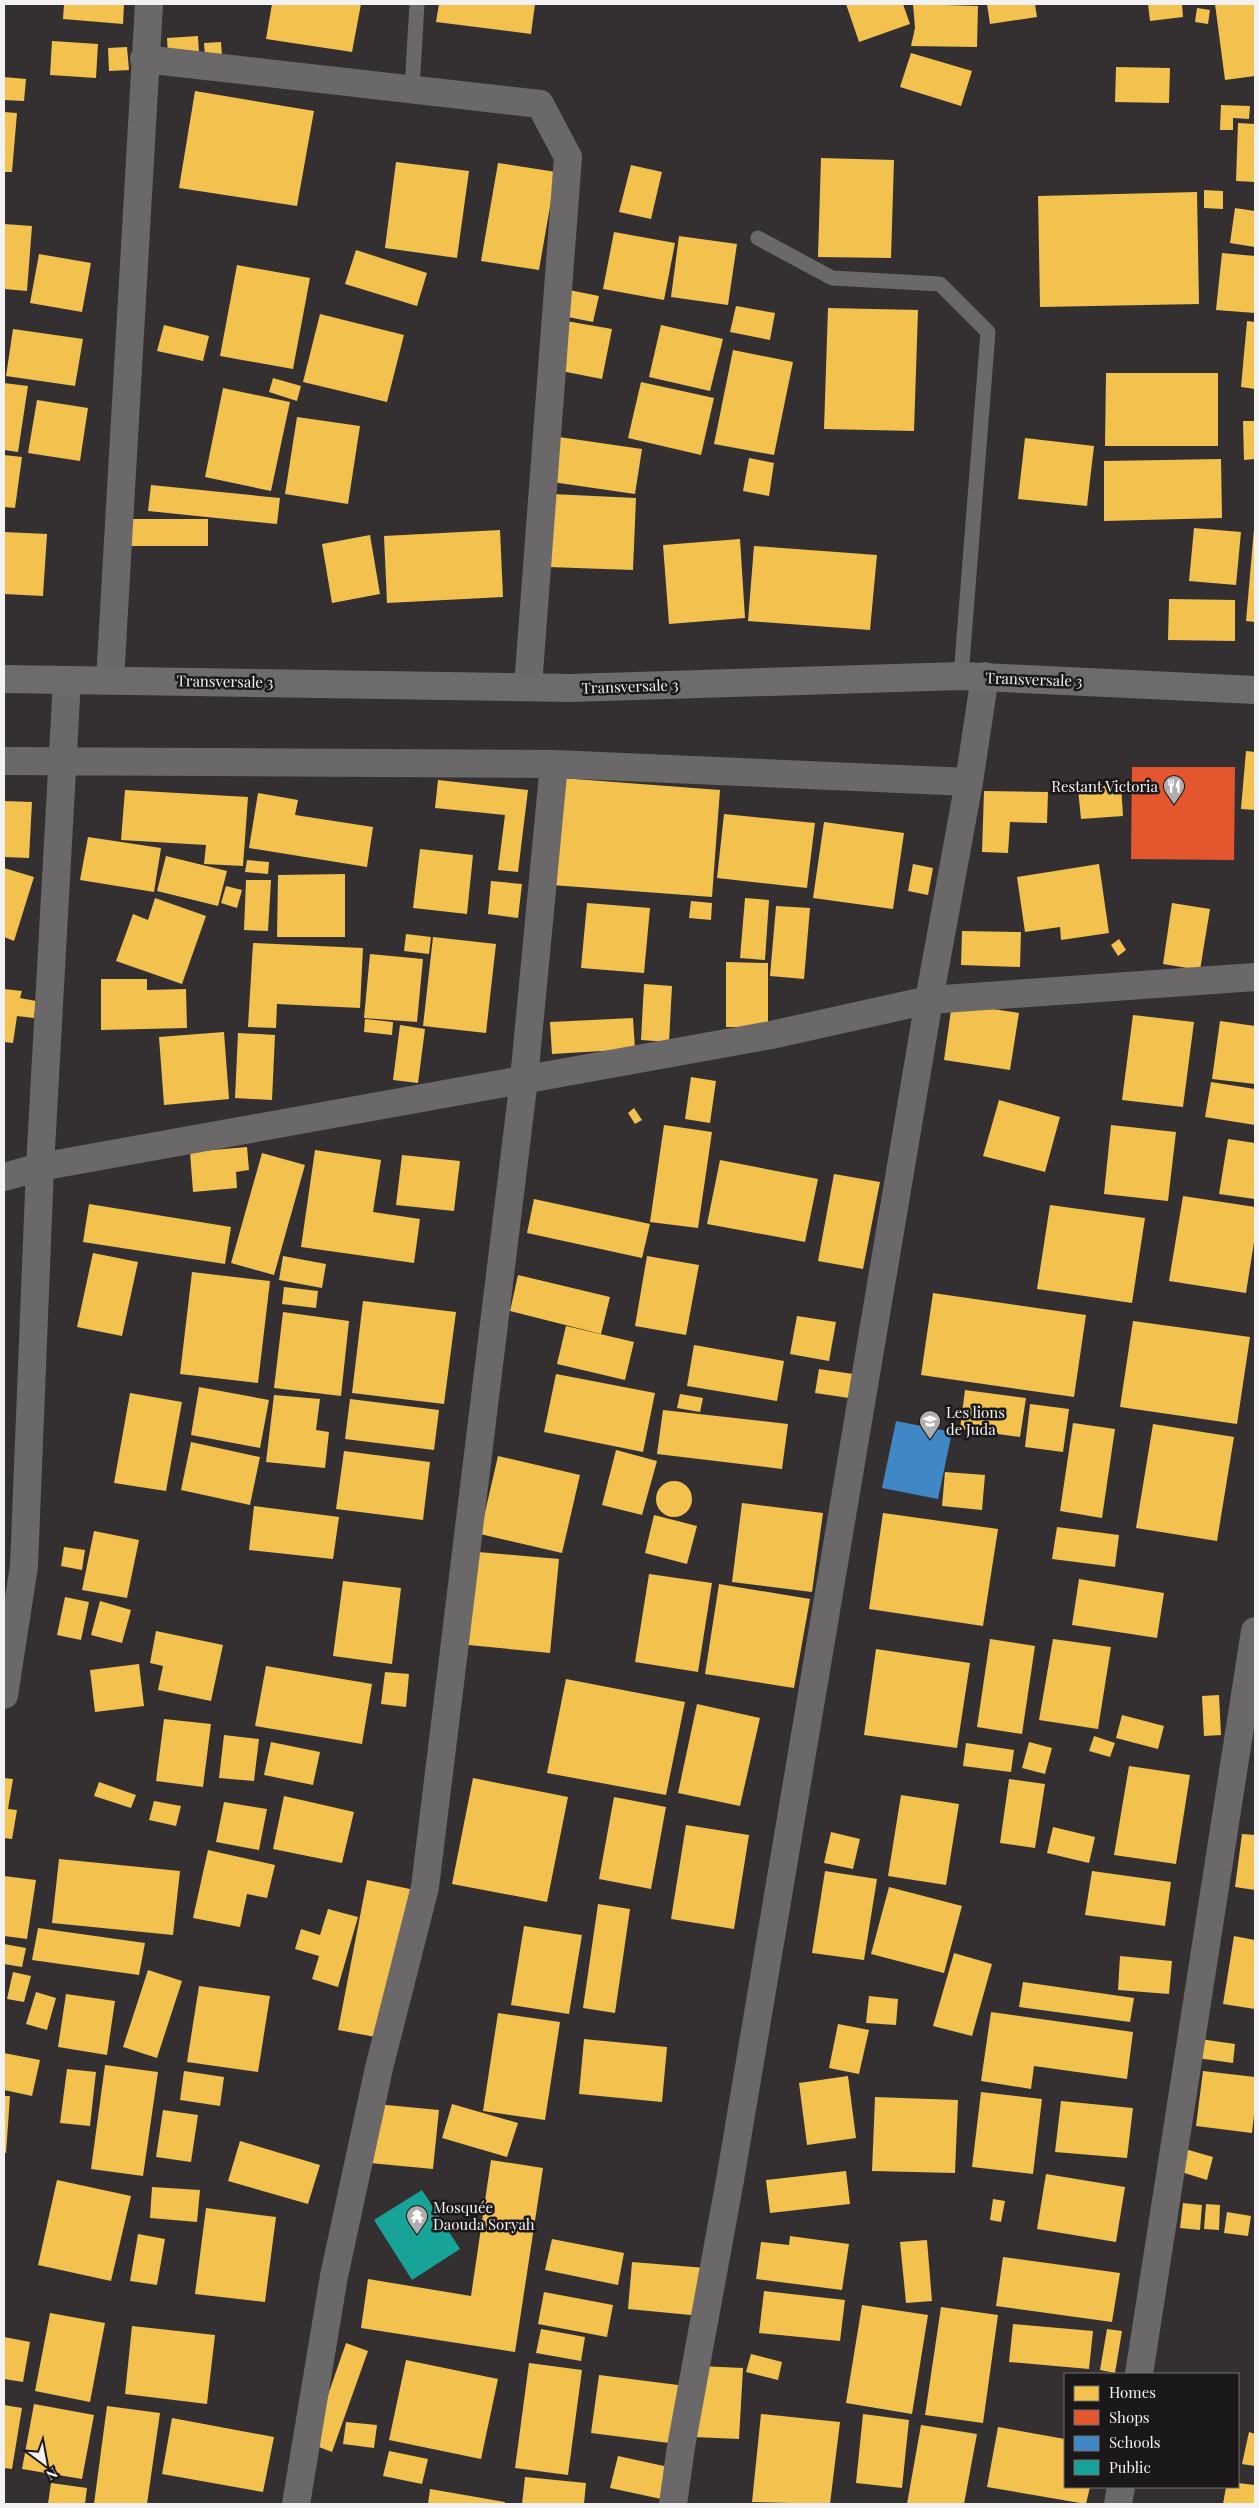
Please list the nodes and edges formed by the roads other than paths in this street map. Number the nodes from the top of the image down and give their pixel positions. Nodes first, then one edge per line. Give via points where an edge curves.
1 (149, 4) edge
2 (417, 4) edge
3 (144, 59) junction
4 (412, 88) junction
5 (758, 238) dead end
6 (973, 676) junction
7 (4, 679) edge
8 (67, 680) junction
9 (110, 680) junction
10 (528, 686) junction
11 (1255, 690) edge
12 (62, 759) junction
13 (4, 761) edge
14 (554, 764) junction
15 (969, 782) junction
16 (1255, 977) edge
17 (929, 1000) junction
18 (524, 1078) junction
19 (40, 1167) junction
20 (4, 1177) edge
21 (1255, 1633) edge
22 (4, 1695) edge
23 (1138, 2373) edge
24 (1121, 2488) edge
25 (296, 2504) edge
26 (673, 2504) edge
27 (1118, 2504) edge

1 - 3 street
2 - 4 lane
3 - 4 street
3 - 9 street
4 - 10 street via 540,104 568,157
5 - 6 lane via 832,278 940,284 988,332
6 - 10 main road, Transversale 3 via 571,688
6 - 11 main road, Transversale 3
6 - 15 street
7 - 8 main road, Transversale 3
8 - 9 main road, Transversale 3
8 - 12 street
9 - 10 main road, Transversale 3
12 - 13 street
12 - 14 street
12 - 19 street
14 - 15 street
14 - 18 street
15 - 17 street
16 - 17 street
17 - 18 street via 771,1034
17 - 26 street via 732,2170 680,2447
18 - 19 street
18 - 25 street via 425,1887 379,2068 334,2276
19 - 20 street
19 - 22 street via 24,1566
21 - 23 street
24 - 27 street

